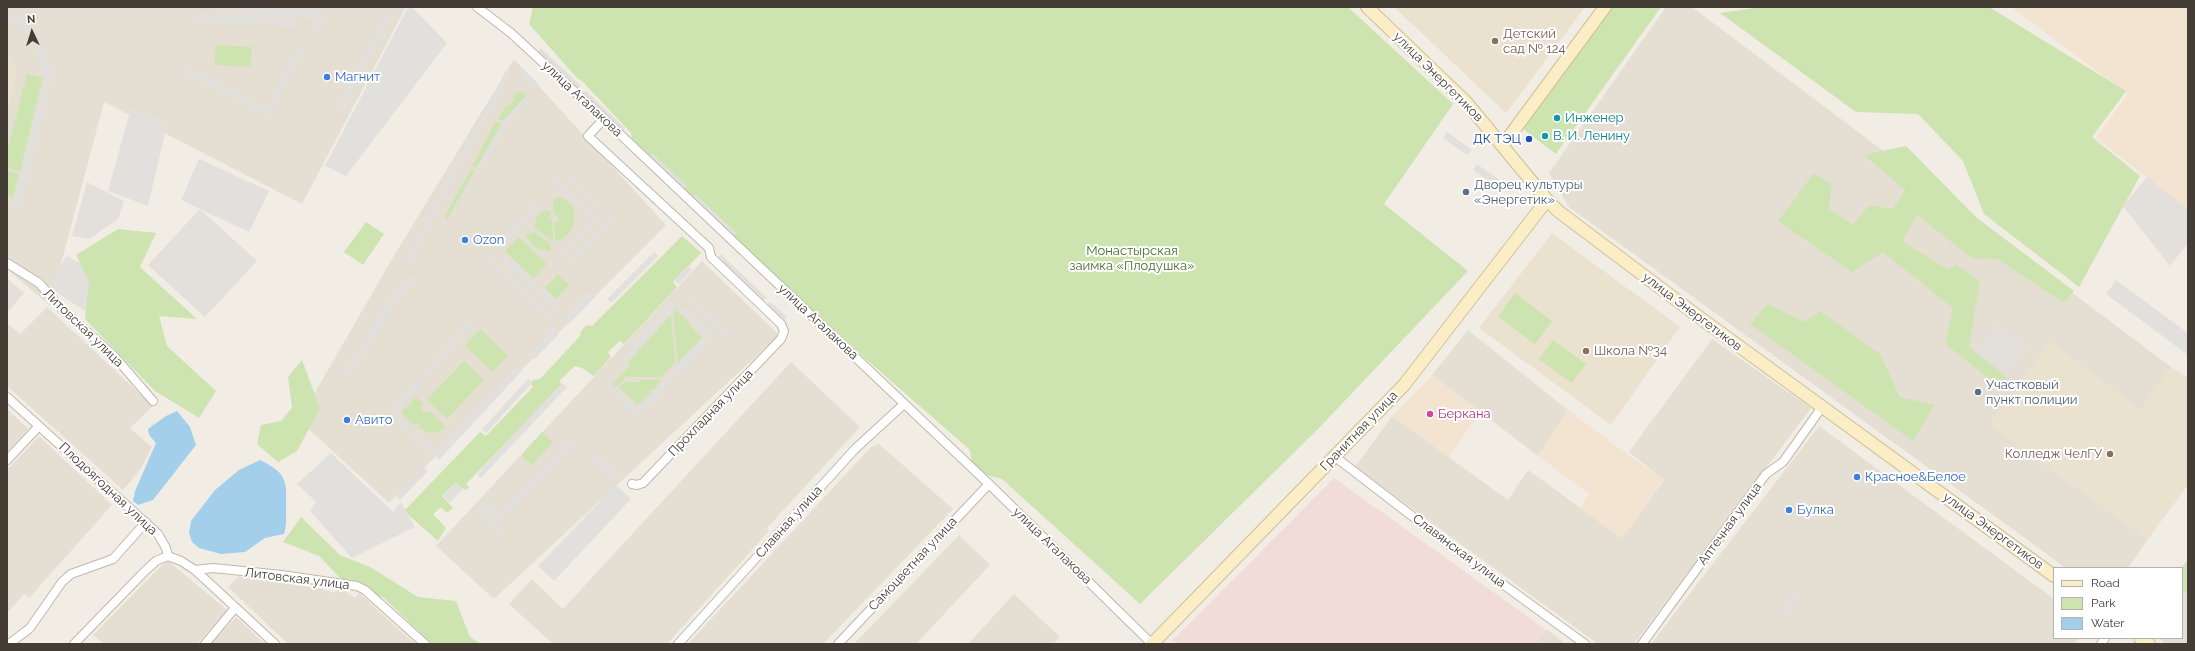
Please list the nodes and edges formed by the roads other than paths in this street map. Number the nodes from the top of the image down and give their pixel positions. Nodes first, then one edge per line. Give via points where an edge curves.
1 (477, 7) edge
2 (1367, 7) edge
3 (1605, 7) edge
4 (604, 119) junction
5 (1503, 145) junction
6 (1547, 200) junction
7 (7, 263) edge
8 (7, 397) edge
9 (153, 401) dead end
10 (904, 404) junction
11 (1822, 407) junction
12 (39, 426) junction
13 (1334, 456) junction
14 (7, 460) edge
15 (632, 484) dead end
16 (989, 484) junction
17 (146, 522) junction
18 (168, 556) junction
19 (194, 570) junction
20 (2053, 575) edge
21 (235, 608) junction
22 (78, 643) edge
23 (9, 644) edge
24 (206, 644) edge
25 (275, 644) edge
26 (425, 644) edge
27 (678, 644) edge
28 (838, 644) edge
29 (1152, 644) edge
30 (1585, 644) edge
31 (1642, 644) edge

1 - 4 street, улица Агалакова via 512,33
2 - 5 street, улица Энергетиков via 1453,89
3 - 5 street
4 - 10 street, улица Агалакова
4 - 15 street, Прохладная улица via 588,136 709,248 711,257 781,324 784,332 781,339 643,483
5 - 6 street, улица Энергетиков
6 - 11 street, улица Энергетиков via 1699,317
6 - 13 street, Гранитная улица via 1404,385
7 - 9 street, Литовская улица via 39,284 115,357
8 - 12 street, Плодоягодная улица
10 - 16 street, улица Агалакова
10 - 27 street, Славная улица via 855,449
11 - 20 street, улица Энергетиков
11 - 31 street, Аптечная улица via 1782,462 1766,474
12 - 14 street
12 - 17 street, Плодоягодная улица
13 - 29 street, Гранитная улица
13 - 30 street, Славянская улица via 1460,553
16 - 28 street, Самоцветная улица
16 - 29 street, улица Агалакова
17 - 18 street, Плодоягодная улица via 163,540
17 - 23 street via 112,558 70,574 30,628
18 - 19 street
18 - 22 street via 156,561
19 - 21 street
19 - 26 street, Литовская улица via 213,568 357,586 365,590
21 - 24 street
21 - 25 street

